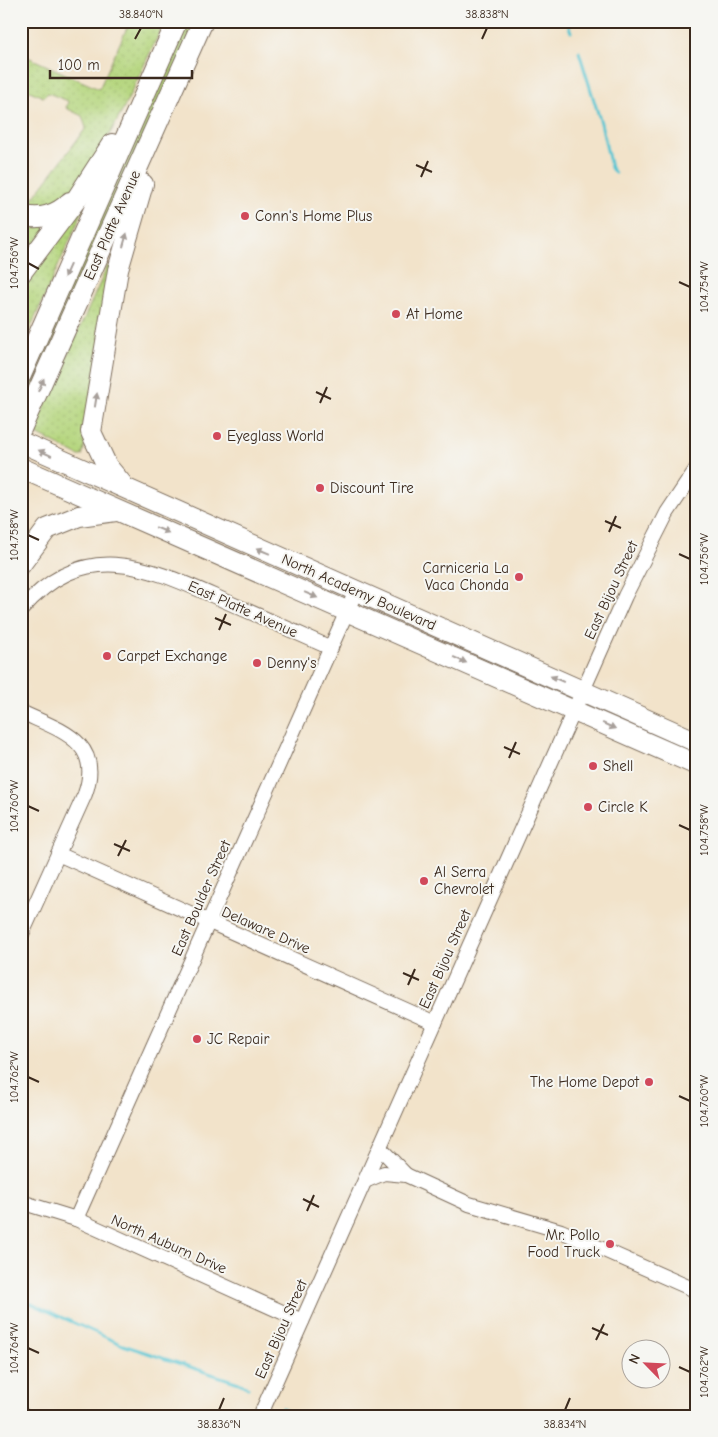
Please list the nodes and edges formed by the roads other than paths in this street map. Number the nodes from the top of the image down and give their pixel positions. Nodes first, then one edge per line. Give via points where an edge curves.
1 (177, 21) edge
2 (203, 21) edge
3 (149, 82) junction
4 (165, 108) junction
5 (82, 190) junction
6 (21, 215) edge
7 (21, 274) edge
8 (21, 376) edge
9 (21, 429) edge
10 (91, 432) junction
11 (21, 442) edge
12 (74, 466) junction
13 (21, 468) edge
14 (697, 468) edge
15 (64, 487) junction
16 (127, 490) junction
17 (118, 511) junction
18 (47, 529) junction
19 (21, 564) edge
20 (356, 591) junction
21 (21, 610) edge
22 (347, 610) junction
23 (331, 648) junction
24 (582, 691) junction
25 (574, 710) junction
26 (21, 712) edge
27 (697, 742) edge
28 (697, 766) edge
29 (58, 854) junction
30 (208, 922) junction
31 (21, 936) edge
32 (435, 1023) junction
33 (380, 1148) junction
34 (406, 1175) junction
35 (365, 1181) junction
36 (21, 1202) edge
37 (76, 1220) junction
38 (697, 1291) edge
39 (302, 1321) junction
40 (260, 1416) edge

1 - 3 highway, East Platte Avenue
2 - 4 highway, East Platte Avenue
3 - 5 highway
3 -> 8 highway, East Platte Avenue
9 -> 4 highway, East Platte Avenue
10 -> 4 highway via 118,270
5 - 6 highway via 49,216
5 - 7 highway
10 - 12 highway
10 - 16 highway via 107,466
12 -> 11 highway, North Academy Boulevard
12 - 15 highway
12 - 16 highway, North Academy Boulevard
13 - 15 highway, North Academy Boulevard
14 - 24 street, East Bijou Street via 650,545
15 - 17 highway, North Academy Boulevard
15 - 18 highway
20 -> 16 highway, North Academy Boulevard
17 - 18 highway via 83,515
17 -> 22 highway, North Academy Boulevard
18 - 19 highway
20 - 22 street, East Boulder Street
24 -> 20 highway, North Academy Boulevard
21 - 23 street, East Platte Avenue via 46,585 65,574 104,565 134,566 163,573
22 - 23 street, East Boulder Street
22 -> 25 highway, North Academy Boulevard
23 - 30 street, East Boulder Street
24 - 25 street, East Bijou Street
24 - 27 highway, North Academy Boulevard
25 -> 28 highway, North Academy Boulevard
25 - 32 street, East Bijou Street
26 - 29 street via 78,741 89,764 88,783
29 - 30 street, Delaware Drive
29 - 31 street
30 - 32 street, Delaware Drive
30 - 37 street, East Boulder Street
32 - 33 street, East Bijou Street
33 - 34 street
33 - 35 street, East Bijou Street
34 - 35 street via 384,1173
34 - 38 street via 469,1204 561,1231
35 - 39 street, East Bijou Street
36 - 37 street, North Auburn Drive
37 - 39 street, North Auburn Drive
39 - 40 street, East Bijou Street

